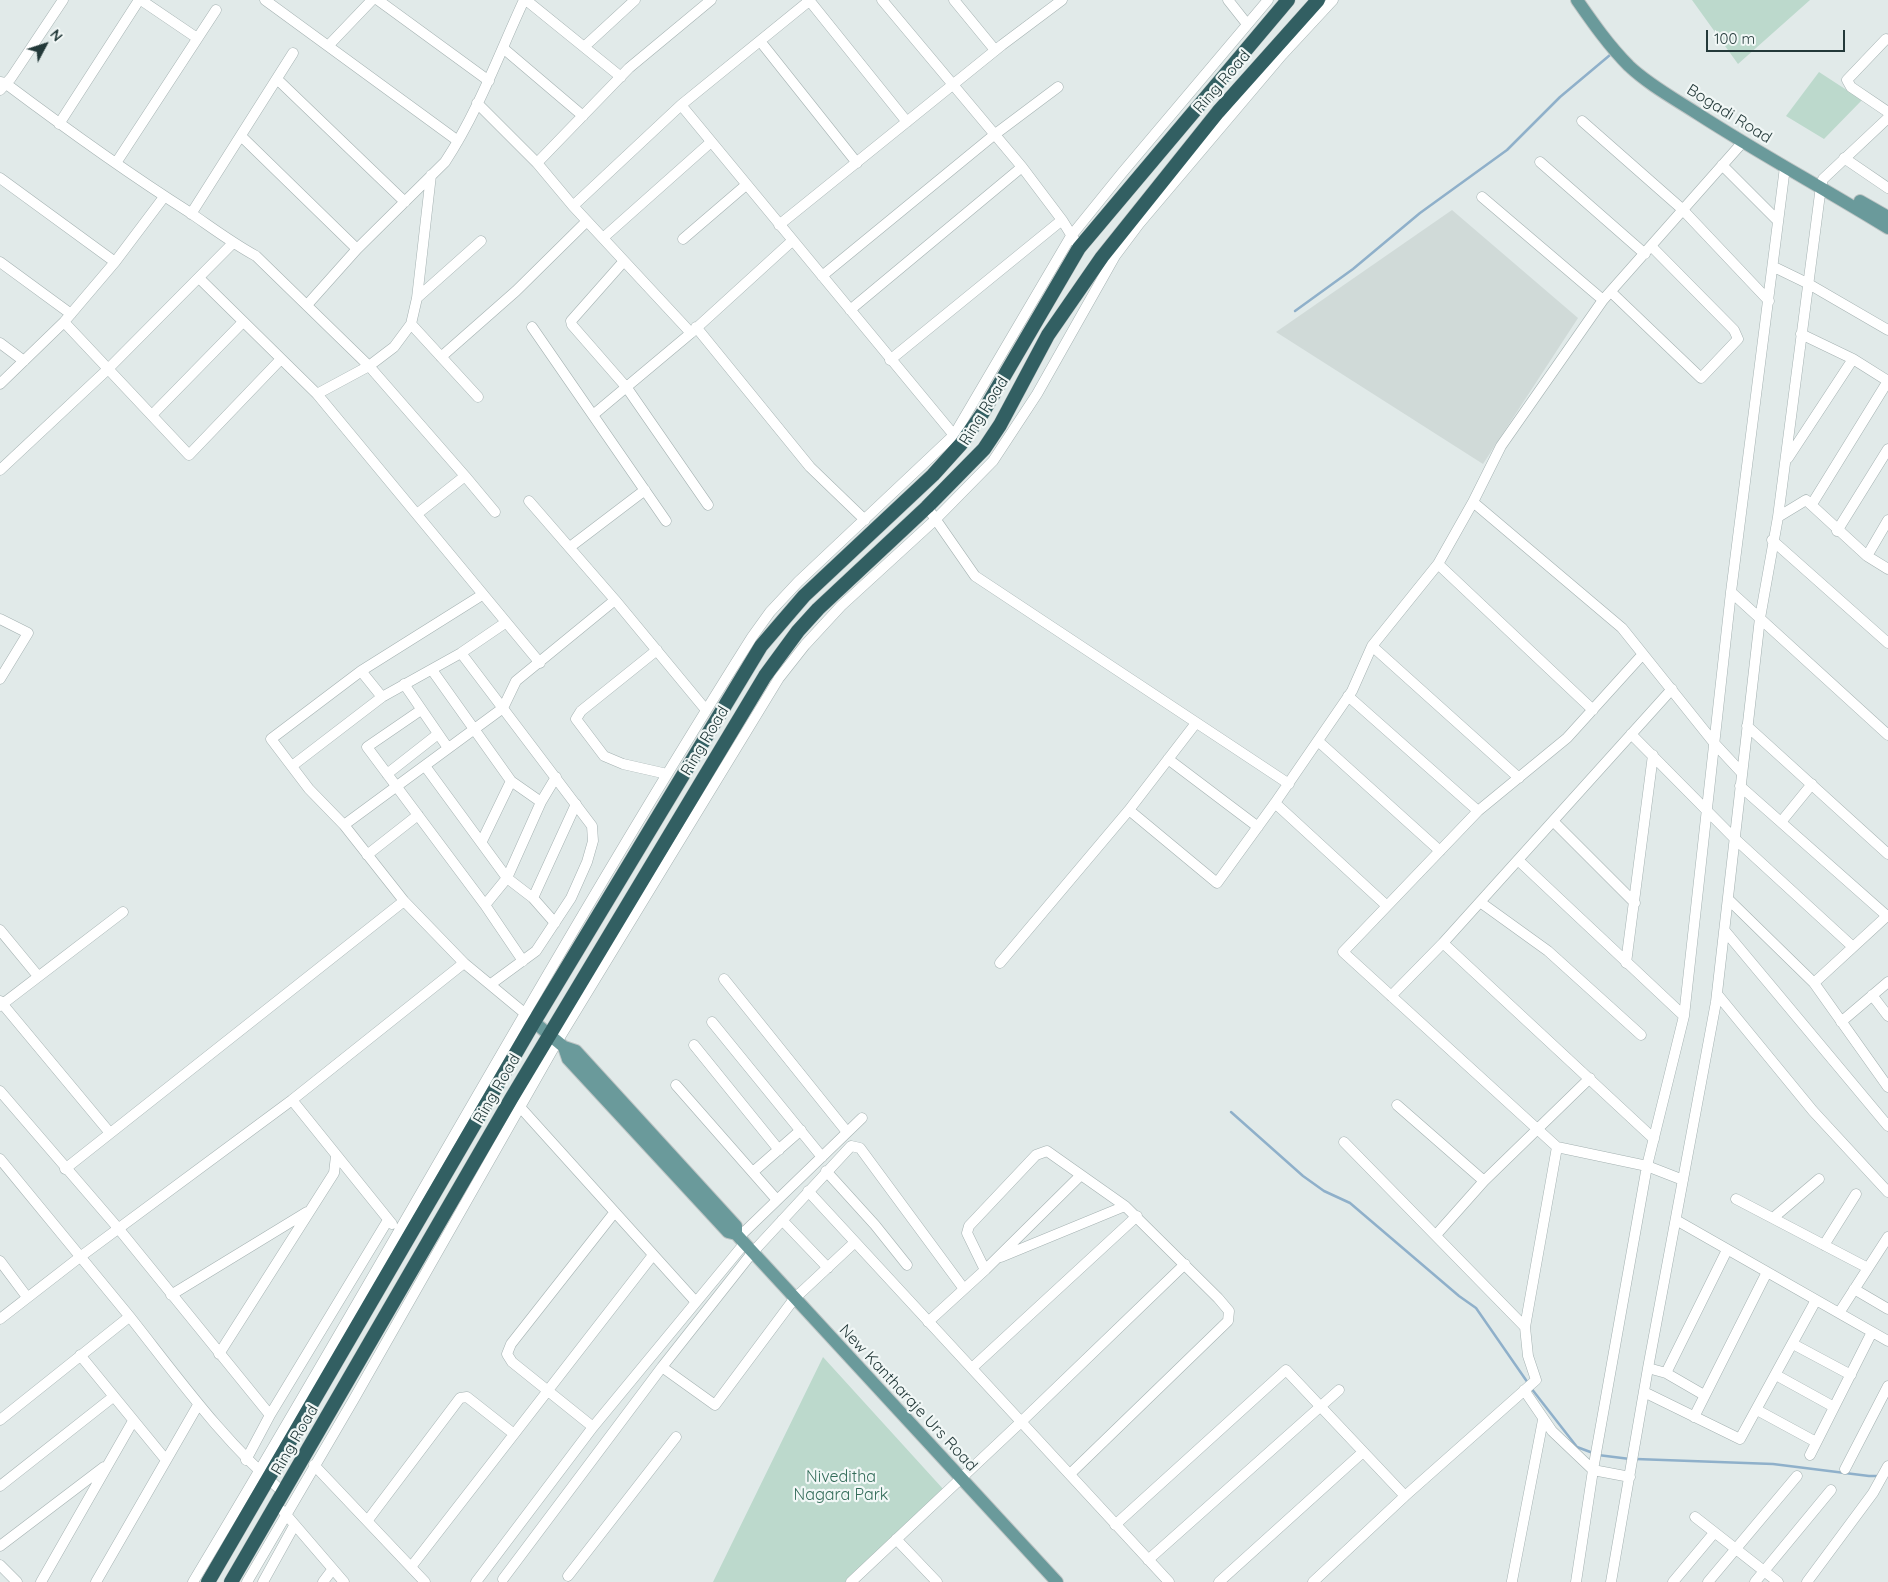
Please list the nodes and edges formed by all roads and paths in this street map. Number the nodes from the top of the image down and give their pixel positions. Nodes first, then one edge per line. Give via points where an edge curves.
1 (63, 0) edge
2 (140, 0) edge
3 (265, 0) edge
4 (372, 0) edge
5 (378, 0) edge
6 (525, 0) edge
7 (635, 0) edge
8 (711, 0) edge
9 (809, 0) edge
10 (882, 0) edge
11 (956, 0) edge
12 (1062, 0) edge
13 (1228, 0) edge
14 (1268, 0) edge
15 (1288, 0) edge
16 (1318, 0) edge
17 (1333, 0) edge
18 (1577, 0) edge
19 (1585, 0) edge
20 (216, 10) dead end
21 (1247, 24) junction
22 (197, 38) junction
23 (1886, 39) dead end
24 (760, 41) junction
25 (328, 46) junction
26 (584, 47) junction
27 (503, 48) junction
28 (995, 50) junction
29 (1279, 52) junction
30 (293, 53) dead end
31 (621, 77) junction
32 (277, 79) junction
33 (489, 81) junction
34 (2, 85) edge
35 (952, 85) junction
36 (1058, 87) dead end
37 (477, 103) junction
38 (681, 105) junction
39 (1888, 112) edge
40 (584, 116) junction
41 (1888, 118) edge
42 (1582, 121) dead end
43 (907, 122) junction
44 (59, 124) junction
45 (994, 134) junction
46 (241, 136) junction
47 (458, 141) junction
48 (711, 142) junction
49 (1742, 143) junction
50 (1844, 158) junction
51 (1540, 162) dead end
52 (116, 163) junction
53 (537, 163) junction
54 (857, 163) junction
55 (1722, 165) junction
56 (1022, 167) junction
57 (1785, 168) junction
58 (431, 175) junction
59 (0, 178) edge
60 (1822, 183) junction
61 (746, 185) junction
62 (1888, 188) edge
63 (164, 197) junction
64 (1482, 197) dead end
65 (404, 202) junction
66 (573, 206) junction
67 (1682, 209) junction
68 (192, 214) junction
69 (1888, 218) edge
70 (1062, 220) junction
71 (587, 221) junction
72 (1778, 221) junction
73 (779, 226) junction
74 (1888, 228) edge
75 (603, 238) junction
76 (683, 239) dead end
77 (481, 241) dead end
78 (792, 241) junction
79 (1075, 242) junction
80 (233, 243) junction
81 (356, 249) junction
82 (1648, 250) junction
83 (624, 261) junction
84 (0, 262) edge
85 (115, 262) junction
86 (1774, 267) junction
87 (822, 276) junction
88 (199, 278) junction
89 (1807, 283) junction
90 (1607, 296) junction
91 (417, 298) junction
92 (1769, 301) junction
93 (307, 305) junction
94 (850, 310) junction
95 (71, 314) junction
96 (64, 322) junction
97 (244, 322) junction
98 (411, 324) junction
99 (532, 327) dead end
100 (693, 330) junction
101 (1888, 330) edge
102 (1801, 334) junction
103 (0, 343) edge
104 (441, 358) junction
105 (281, 359) junction
106 (1853, 359) junction
107 (890, 360) junction
108 (24, 361) junction
109 (369, 366) junction
110 (108, 369) junction
111 (1888, 381) edge
112 (0, 384) edge
113 (627, 388) junction
114 (317, 394) junction
115 (478, 397) dead end
116 (593, 415) junction
117 (152, 416) junction
118 (958, 440) junction
119 (1888, 449) edge
120 (1785, 462) junction
121 (0, 470) edge
122 (465, 476) junction
123 (644, 490) junction
124 (529, 501) dead end
125 (1473, 502) junction
126 (1812, 504) junction
127 (708, 505) dead end
128 (927, 507) junction
129 (495, 512) dead end
130 (417, 514) junction
131 (1778, 517) junction
132 (865, 520) junction
133 (935, 520) junction
134 (1888, 520) edge
135 (666, 522) dead end
136 (1838, 531) junction
137 (1772, 540) junction
138 (570, 547) junction
139 (1867, 556) junction
140 (1438, 564) junction
141 (1888, 570) edge
142 (1731, 592) junction
143 (482, 595) junction
144 (615, 600) junction
145 (0, 610) edge
146 (1760, 618) junction
147 (0, 619) edge
148 (505, 623) junction
149 (10, 624) junction
150 (1888, 643) edge
151 (1372, 646) junction
152 (657, 650) junction
153 (461, 653) junction
154 (1643, 654) junction
155 (540, 663) junction
156 (432, 670) junction
157 (361, 671) junction
158 (0, 679) edge
159 (404, 684) junction
160 (1672, 689) junction
161 (382, 696) junction
162 (1348, 696) junction
163 (503, 708) junction
164 (422, 710) junction
165 (706, 710) junction
166 (1593, 710) junction
167 (1196, 723) junction
168 (1747, 726) junction
169 (475, 729) junction
170 (438, 734) junction
171 (1631, 734) junction
172 (1888, 734) edge
173 (1318, 741) junction
174 (1715, 744) junction
175 (448, 748) junction
176 (1653, 755) junction
177 (1168, 759) junction
178 (292, 766) junction
179 (426, 766) junction
180 (1741, 772) junction
181 (387, 774) junction
182 (668, 774) junction
183 (556, 777) junction
184 (1519, 778) junction
185 (511, 780) junction
186 (1289, 784) junction
187 (1812, 784) junction
188 (397, 785) junction
189 (1740, 786) junction
190 (542, 802) junction
191 (1275, 803) junction
192 (576, 804) junction
193 (1707, 808) junction
194 (1129, 810) junction
195 (1478, 811) junction
196 (418, 815) junction
197 (1553, 821) junction
198 (1781, 822) junction
199 (344, 825) junction
200 (1258, 827) junction
201 (1733, 836) junction
202 (482, 840) junction
203 (1440, 851) junction
204 (1888, 854) edge
205 (367, 855) junction
206 (1518, 860) junction
207 (507, 878) junction
208 (533, 898) junction
209 (1728, 899) junction
210 (404, 901) junction
211 (1480, 902) junction
212 (1635, 903) junction
213 (485, 905) junction
214 (1387, 906) junction
215 (123, 912) dead end
216 (1888, 916) edge
217 (555, 923) junction
218 (0, 930) edge
219 (1725, 931) junction
220 (1443, 943) junction
221 (1853, 948) junction
222 (523, 961) junction
223 (464, 963) junction
224 (1000, 963) dead end
225 (1626, 964) junction
226 (38, 976) junction
227 (724, 979) dead end
228 (1888, 982) edge
229 (1814, 983) junction
230 (491, 984) junction
231 (1717, 994) junction
232 (1872, 995) junction
233 (1391, 996) junction
234 (1, 1004) edge
235 (1684, 1016) junction
236 (1888, 1016) edge
237 (530, 1017) junction
238 (712, 1022) dead end
239 (1841, 1022) junction
240 (1641, 1035) dead end
241 (557, 1041) junction
242 (694, 1045) dead end
243 (1590, 1078) junction
244 (676, 1085) dead end
245 (1888, 1087) edge
246 (0, 1090) edge
247 (292, 1100) junction
248 (1397, 1104) dead end
249 (520, 1107) junction
250 (862, 1118) dead end
251 (1888, 1126) edge
252 (1536, 1128) junction
253 (801, 1130) junction
254 (847, 1132) junction
255 (110, 1133) junction
256 (1654, 1139) junction
257 (1344, 1142) dead end
258 (1557, 1147) junction
259 (779, 1150) junction
260 (336, 1156) junction
261 (822, 1157) junction
262 (0, 1159) edge
263 (1647, 1166) junction
264 (65, 1169) junction
265 (826, 1171) junction
266 (753, 1172) junction
267 (1081, 1175) junction
268 (1819, 1178) dead end
269 (1683, 1180) junction
270 (1484, 1181) junction
271 (1887, 1189) edge
272 (808, 1191) junction
273 (1856, 1194) dead end
274 (1736, 1199) dead end
275 (777, 1200) junction
276 (1125, 1206) junction
277 (310, 1211) junction
278 (614, 1213) junction
279 (1136, 1216) junction
280 (1774, 1218) junction
281 (388, 1220) junction
282 (782, 1220) junction
283 (1676, 1220) junction
284 (118, 1228) junction
285 (399, 1230) junction
286 (1436, 1235) junction
287 (1888, 1237) edge
288 (743, 1242) junction
289 (854, 1243) junction
290 (1824, 1245) junction
291 (1727, 1250) junction
292 (653, 1255) junction
293 (80, 1257) junction
294 (996, 1259) junction
295 (0, 1261) edge
296 (1185, 1264) junction
297 (907, 1265) dead end
298 (828, 1268) junction
299 (1868, 1268) junction
300 (985, 1270) junction
301 (1767, 1272) junction
302 (964, 1289) junction
303 (1854, 1290) junction
304 (171, 1295) junction
305 (28, 1297) junction
306 (794, 1299) junction
307 (1816, 1300) junction
308 (695, 1301) junction
309 (1888, 1309) edge
310 (1839, 1313) junction
311 (129, 1317) junction
312 (0, 1319) edge
313 (928, 1322) junction
314 (1525, 1326) junction
315 (1872, 1332) junction
316 (1888, 1341) edge
317 (1793, 1344) junction
318 (220, 1354) junction
319 (80, 1355) junction
320 (662, 1368) junction
321 (972, 1368) junction
322 (1648, 1368) junction
323 (1666, 1373) junction
324 (1776, 1375) junction
325 (1851, 1375) junction
326 (1888, 1386) edge
327 (548, 1390) junction
328 (1339, 1390) dead end
329 (1524, 1390) junction
330 (1644, 1392) junction
331 (1704, 1396) junction
332 (113, 1397) junction
333 (198, 1405) junction
334 (1320, 1407) junction
335 (1834, 1407) junction
336 (1757, 1410) junction
337 (270, 1415) junction
338 (1694, 1417) junction
339 (0, 1420) edge
340 (1543, 1420) junction
341 (133, 1421) junction
342 (1022, 1422) junction
343 (593, 1427) junction
344 (514, 1434) junction
345 (676, 1437) dead end
346 (1816, 1442) junction
347 (1363, 1452) junction
348 (1810, 1455) dead end
349 (166, 1460) junction
350 (246, 1460) junction
351 (109, 1464) junction
352 (314, 1465) junction
353 (1845, 1469) dead end
354 (1593, 1470) junction
355 (1886, 1470) edge
356 (1070, 1474) junction
357 (264, 1476) junction
358 (1797, 1476) dead end
359 (1630, 1477) junction
360 (960, 1478) junction
361 (0, 1486) edge
362 (1831, 1490) dead end
363 (284, 1493) junction
364 (1405, 1496) junction
365 (281, 1510) junction
366 (1695, 1517) dead end
367 (368, 1520) junction
368 (1116, 1524) junction
369 (294, 1526) junction
370 (1714, 1533) junction
371 (896, 1540) junction
372 (0, 1546) edge
373 (1736, 1549) junction
374 (1148, 1560) junction
375 (0, 1565) edge
376 (411, 1567) junction
377 (332, 1570) junction
378 (1765, 1570) junction
379 (568, 1580) edge
380 (504, 1581) edge
381 (1512, 1581) dead end
382 (17, 1582) edge
383 (41, 1582) edge
384 (96, 1582) edge
385 (192, 1582) edge
386 (208, 1582) edge
387 (231, 1582) edge
388 (247, 1582) edge
389 (263, 1582) edge
390 (323, 1582) edge
391 (344, 1582) edge
392 (425, 1582) edge
393 (476, 1582) edge
394 (850, 1582) edge
395 (937, 1582) edge
396 (1057, 1582) edge
397 (1169, 1582) edge
398 (1219, 1582) edge
399 (1313, 1582) edge
400 (1576, 1582) edge
401 (1611, 1582) edge
402 (1673, 1582) edge
403 (1708, 1582) edge
404 (1755, 1582) edge
405 (1778, 1582) edge
406 (1807, 1582) edge

1 - 34 street via 11,78
2 - 22 street
2 - 44 street
3 - 25 street
4 - 25 street
5 - 33 street
6 - 26 street
6 - 27 street
7 - 26 street
8 - 31 street
9 - 24 street
9 - 43 street
10 - 35 street
11 - 28 street
12 - 28 street
13 - 21 street
14 - 21 street
15 - 79 highway, Ring Road
16 - 29 highway, Ring Road
17 - 29 street
18 - 49 main road, Bogadi Road via 1629,66 1648,82
19 - 60 main road, Bogadi Road via 1633,61 1651,75
20 - 22 street
21 - 79 street
22 - 52 street
23 - 39 street via 1847,80 1851,88
24 - 38 street
24 - 54 street
25 - 47 street
26 - 31 street
27 - 33 street
27 - 40 street
28 - 35 street
29 - 128 highway, Ring Road via 1218,112 1102,257 1048,335 984,449
29 - 133 street via 1114,256 1037,394 992,461
30 - 32 street
31 - 40 street
32 - 46 street
32 - 65 street
33 - 37 street
34 - 44 street
35 - 43 street
35 - 45 street
36 - 45 street
37 - 47 street
37 - 53 street
38 - 48 street
38 - 66 street
40 - 53 street
41 - 50 street
42 - 67 street
43 - 54 street
44 - 52 street
45 - 56 street
45 - 87 street
46 - 68 street
46 - 81 street
47 - 58 street via 445,162
48 - 61 street
48 - 75 street
49 - 55 street
49 - 57 main road, Bogadi Road
50 - 60 street
50 - 62 street
51 - 82 street
52 - 63 street
53 - 66 street
54 - 73 street
55 - 67 street
55 - 72 street
56 - 70 street
56 - 94 street
57 - 60 main road, Bogadi Road
57 - 72 street
58 - 65 street
58 - 91 street
59 - 85 street
60 - 69 main road, Bogadi Road
60 - 74 main road, Bogadi Road
60 - 89 street
61 - 73 street
61 - 76 street
63 - 68 street
63 - 85 street
64 - 90 street
65 - 81 street
66 - 71 street
67 - 82 street
67 - 92 street
68 - 80 street
70 - 79 street
70 - 107 street
71 - 75 street
71 - 104 street
72 - 86 street
73 - 78 street
75 - 83 street
77 - 91 street
78 - 87 street
78 - 100 street
79 - 118 highway, Ring Road via 982,414
80 - 88 street
80 - 93 street via 256,256
81 - 93 street
82 - 90 street
82 - 90 street via 1734,330 1738,339 1701,378
83 - 100 street
83 - 113 street via 570,321
84 - 95 street
85 - 95 street
86 - 89 street
86 - 92 street
87 - 94 street
88 - 97 street
88 - 110 street
89 - 101 street
89 - 102 street
90 - 125 street via 1501,446
91 - 98 street
92 - 142 street
93 - 109 street
94 - 107 street
95 - 96 street
96 - 108 street
96 - 110 street
97 - 105 street
97 - 117 street
98 - 104 street
98 - 109 street via 394,347
99 - 116 street
100 - 113 street
100 - 132 street via 810,467
102 - 106 street
102 - 120 street
103 - 108 street
104 - 115 street
105 - 114 street
105 - 117 street via 188,455
106 - 111 street
106 - 120 street
107 - 118 street
108 - 112 street
109 - 114 street
109 - 122 street
110 - 117 street
110 - 121 street
111 - 126 street
113 - 116 street
113 - 127 street
114 - 130 street
116 - 123 street
118 - 132 street
118 - 237 highway, Ring Road via 933,475 804,596 766,639
119 - 136 street
120 - 131 street
122 - 129 street
122 - 130 street
123 - 135 street
123 - 138 street
124 - 138 street
125 - 140 street
125 - 154 street via 1622,628
126 - 131 street via 1806,500
126 - 136 street
128 - 133 street
128 - 241 highway, Ring Road via 818,609 786,646 749,700
130 - 143 street
131 - 137 street
132 - 165 street via 770,612
133 - 167 street via 975,576
133 - 241 street via 841,606 792,661
134 - 139 street
136 - 139 street
137 - 146 street
137 - 150 street
138 - 144 street
139 - 141 street
140 - 151 street
140 - 166 street
142 - 146 street
142 - 174 street
143 - 148 street
143 - 157 street
144 - 152 street
144 - 155 street
145 - 149 street
146 - 168 street
146 - 172 street
147 - 149 street
148 - 153 street
148 - 155 street
149 - 158 street via 28,634
151 - 162 street
151 - 184 street
152 - 165 street
152 - 182 street via 581,711 576,719 604,756
153 - 156 street
153 - 163 street
154 - 160 street
154 - 166 street
155 - 163 street via 516,681
156 - 159 street
156 - 169 street
157 - 161 street
157 - 178 street via 271,739
159 - 161 street
159 - 164 street
160 - 171 street
160 - 174 street
161 - 178 street
162 - 173 street
162 - 195 street
163 - 169 street
163 - 183 street
164 - 170 street
164 - 181 street via 366,747
165 - 182 street
166 - 184 street via 1567,738
167 - 177 street
167 - 186 street
168 - 180 street
168 - 187 street
169 - 175 street
169 - 185 street
170 - 175 street
170 - 181 street
171 - 176 street
171 - 197 street
173 - 186 street
173 - 203 street
174 - 180 street
174 - 193 street
175 - 179 street
176 - 193 street
176 - 212 street
177 - 194 street
177 - 200 street
178 - 199 street
179 - 188 street
179 - 202 street
180 - 189 street
181 - 188 street
182 - 237 street
183 - 190 street
183 - 192 street
184 - 195 street
185 - 190 street
185 - 202 street
186 - 191 street
187 - 198 street
187 - 204 street
188 - 196 street
188 - 199 street
189 - 198 street
189 - 201 street
190 - 207 street
191 - 200 street
191 - 214 street
192 - 208 street
192 - 217 street via 592,826 593,841 571,898
193 - 201 street
193 - 235 street
194 - 200 street via 1217,883
194 - 224 street
195 - 203 street
196 - 205 street
196 - 213 street
197 - 206 street
197 - 212 street
198 - 216 street
199 - 205 street
201 - 209 street
201 - 221 street
202 - 207 street
203 - 214 street
205 - 210 street
206 - 211 street
206 - 225 street
207 - 208 street
207 - 213 street
208 - 217 street
209 - 219 street
209 - 229 street
210 - 223 street
210 - 255 street
211 - 220 street
211 - 240 street via 1548,951
212 - 225 street
213 - 222 street
214 - 233 street via 1343,952
215 - 226 street
216 - 221 street
217 - 222 street via 536,951
218 - 226 street
219 - 231 street
219 - 251 street
220 - 233 street
220 - 243 street
221 - 229 street
222 - 230 street
223 - 230 street
223 - 247 street
225 - 235 street
226 - 234 street
227 - 254 street
228 - 232 street
229 - 239 street
230 - 237 street
231 - 269 street
231 - 271 street via 1813,1111
232 - 236 street
232 - 239 street
233 - 252 street
234 - 255 street
235 - 256 street
237 - 241 main road, New Kantharaje Urs Road
237 - 285 street
237 - 357 highway, Ring Road
238 - 253 street
239 - 245 street
241 - 249 street
241 - 288 main road, New Kantharaje Urs Road via 568,1058 728,1232
241 - 363 highway, Ring Road
242 - 259 street
243 - 252 street
243 - 256 street
244 - 266 street
246 - 264 street
247 - 260 street
247 - 284 street
248 - 270 street
249 - 278 street
249 - 352 street
250 - 254 street
252 - 258 street
252 - 270 street
253 - 259 street
253 - 261 street
254 - 261 street
255 - 264 street
256 - 263 street
257 - 286 street
258 - 263 street
258 - 314 street
259 - 266 street
260 - 277 street via 334,1173
260 - 281 street
261 - 275 street
262 - 293 street
263 - 269 street
263 - 354 street
264 - 284 street
265 - 272 street
265 - 297 street via 875,1224
265 - 302 street via 851,1146 860,1148
266 - 275 street
267 - 276 street
267 - 294 street
267 - 300 street via 1047,1151 1036,1155 969,1226 968,1233
268 - 280 street
269 - 283 street
270 - 286 street
272 - 282 street
272 - 289 street
273 - 290 street
274 - 280 street
275 - 288 street
276 - 279 street
276 - 294 street
277 - 304 street
277 - 318 street
278 - 292 street
278 - 327 street via 508,1350 512,1362
279 - 296 street
279 - 321 street
280 - 290 street
281 - 285 street
281 - 337 street
282 - 288 street
282 - 298 street
283 - 291 street
283 - 322 street
284 - 293 street
284 - 304 street
285 - 357 street
286 - 314 street
287 - 299 street
288 - 306 main road, New Kantharaje Urs Road
288 - 308 street
288 - 320 street
289 - 298 street
289 - 313 street
290 - 299 street
291 - 301 street
291 - 323 street
292 - 308 street
292 - 327 street
293 - 305 street
293 - 311 street
294 - 300 street
295 - 305 street
296 - 342 street
296 - 356 street via 1229,1311 1228,1321
298 - 306 street
299 - 303 street
300 - 302 street
301 - 307 street
301 - 331 street
302 - 313 street
303 - 309 street
303 - 310 street
304 - 318 street
305 - 312 street
306 - 320 street via 715,1405
306 - 360 main road, New Kantharaje Urs Road
307 - 310 street
307 - 317 street
308 - 343 street
310 - 315 street
311 - 319 street
311 - 333 street
313 - 321 street
314 - 329 street via 1528,1356 1536,1380
315 - 316 street
315 - 325 street
317 - 324 street
317 - 325 street
318 - 337 street
319 - 332 street
319 - 339 street
320 - 380 street
321 - 342 street
322 - 323 street
322 - 330 street
323 - 331 street
324 - 335 street
324 - 336 street
325 - 335 street
326 - 353 street
327 - 343 street
327 - 344 street
328 - 334 street
329 - 340 street
329 - 364 street
330 - 338 street
330 - 359 street
331 - 338 street
332 - 341 street
332 - 361 street
333 - 349 street
333 - 350 street
334 - 347 street
334 - 368 street via 1286,1370
334 - 374 street
335 - 346 street
336 - 338 street via 1740,1439
336 - 346 street
337 - 350 street
340 - 354 street
340 - 381 street
341 - 349 street
341 - 351 street
342 - 356 street
342 - 360 street
343 - 393 street
344 - 367 street via 467,1397 460,1398
344 - 376 street
345 - 379 street
346 - 348 street
347 - 364 street
347 - 398 street
349 - 384 street
350 - 357 street
351 - 372 street
351 - 383 street
352 - 365 street
352 - 367 street
354 - 359 street
354 - 400 street
355 - 406 street via 1873,1493
356 - 368 street
357 - 363 street
357 - 385 street
357 - 386 highway, Ring Road
358 - 373 street
359 - 401 street
360 - 371 street
360 - 396 main road, New Kantharaje Urs Road
362 - 378 street
363 - 365 highway, Ring Road
364 - 399 street
365 - 369 street
365 - 387 highway, Ring Road
365 - 388 street
366 - 370 street
367 - 376 street
368 - 374 street
369 - 377 street
369 - 389 street
370 - 373 street
370 - 402 street
371 - 394 street
371 - 395 street
373 - 378 street
373 - 403 street
374 - 397 street
375 - 382 street
376 - 392 street
377 - 390 street
377 - 391 street
378 - 404 street
378 - 405 street

